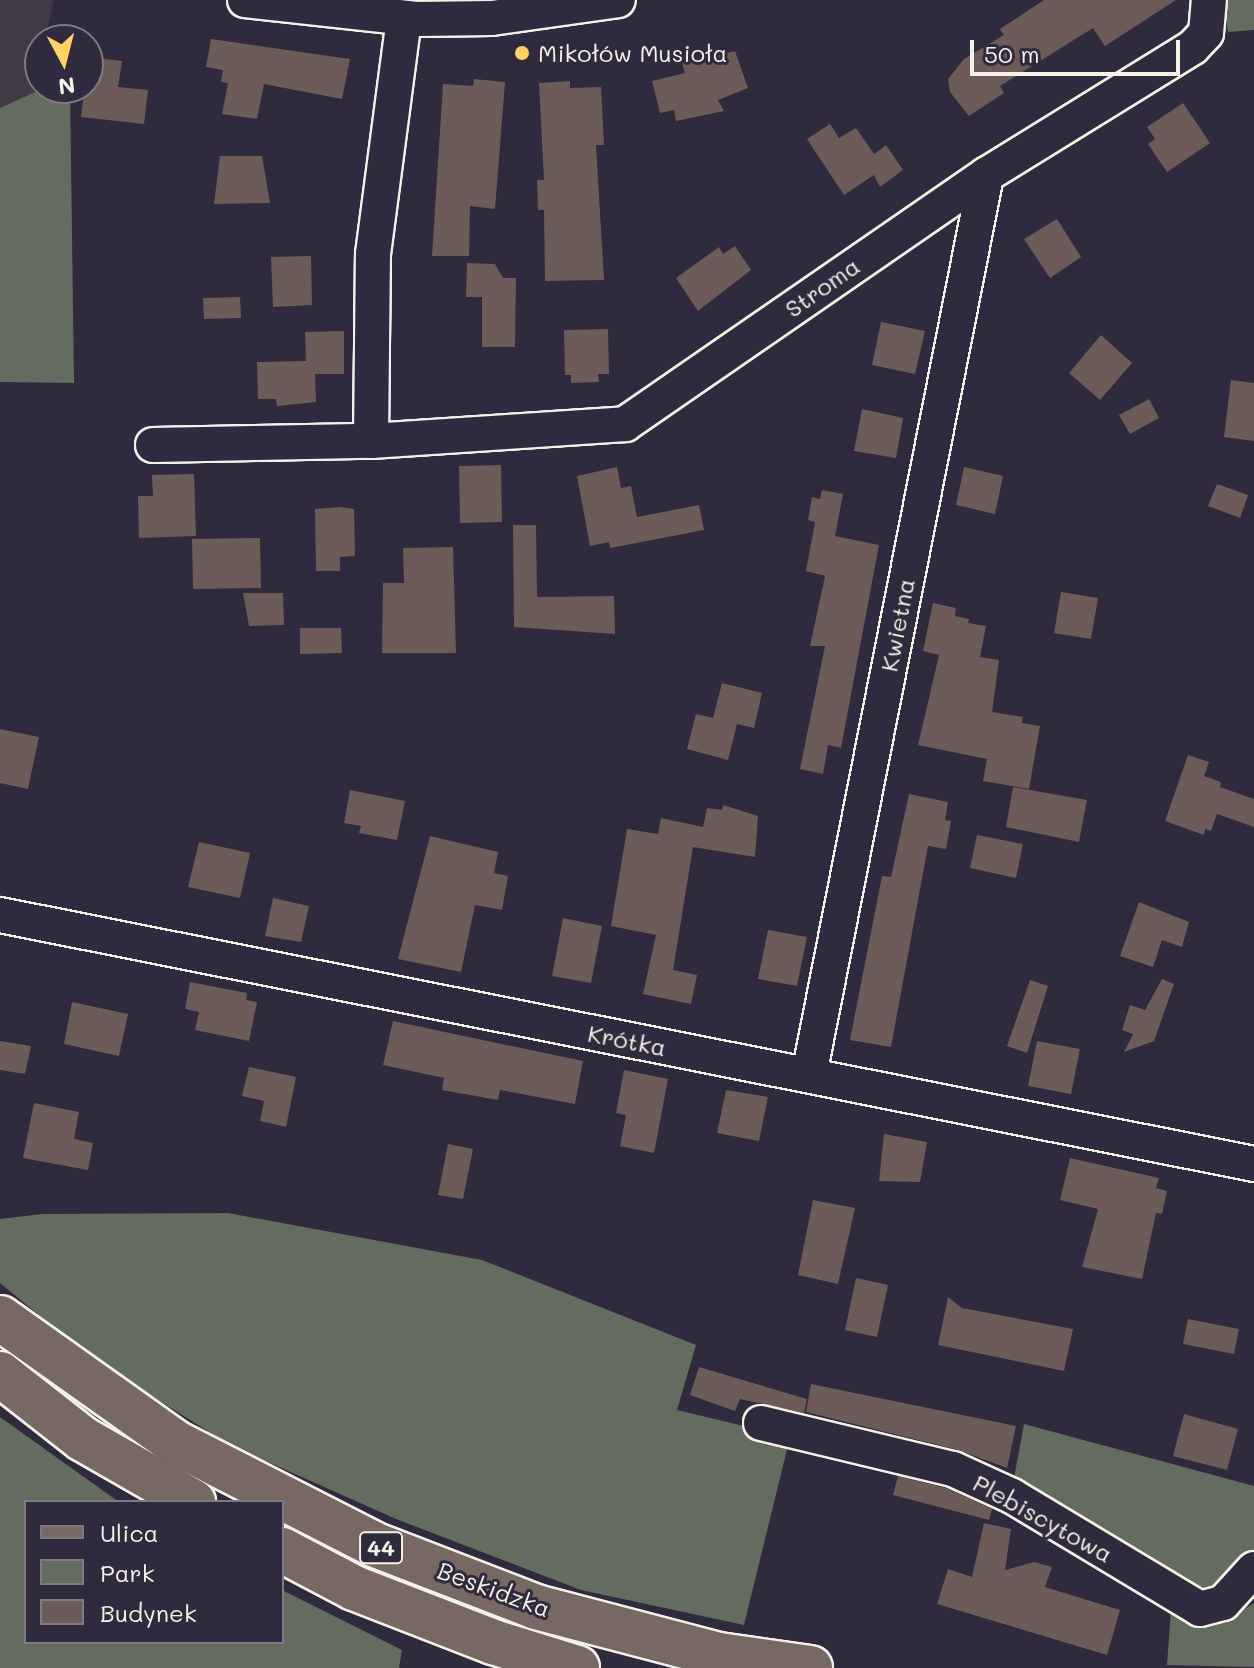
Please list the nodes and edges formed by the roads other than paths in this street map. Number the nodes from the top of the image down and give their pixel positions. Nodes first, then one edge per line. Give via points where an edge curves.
1 (245, 0) edge
2 (618, 0) edge
3 (1209, 0) edge
4 (404, 19) junction
5 (986, 175) junction
6 (371, 441) junction
7 (153, 445) dead end
8 (0, 915) edge
9 (809, 1075) junction
10 (1254, 1164) edge
11 (0, 1318) edge
12 (0, 1374) edge
13 (761, 1423) dead end
14 (190, 1500) edge
15 (284, 1551) edge
16 (1254, 1569) edge
17 (577, 1668) edge
18 (810, 1668) edge

1 - 4 street
2 - 4 street via 492,18
3 - 5 street, Stroma via 1206,33 1193,47
4 - 6 street via 373,254
5 - 6 street, Stroma via 625,424
5 - 9 street, Kwietna
6 - 7 street, Stroma
8 - 9 street, Krótka
9 - 10 street, Krótka
11 - 18 main road, Beskidzka / 44 via 176,1443 373,1544 536,1607 719,1655
12 - 14 main road via 83,1439
13 - 16 street, Plebiscytowa via 953,1469 1012,1496 1200,1609 1223,1603
15 - 17 main road, Beskidzka / 44 via 354,1588

